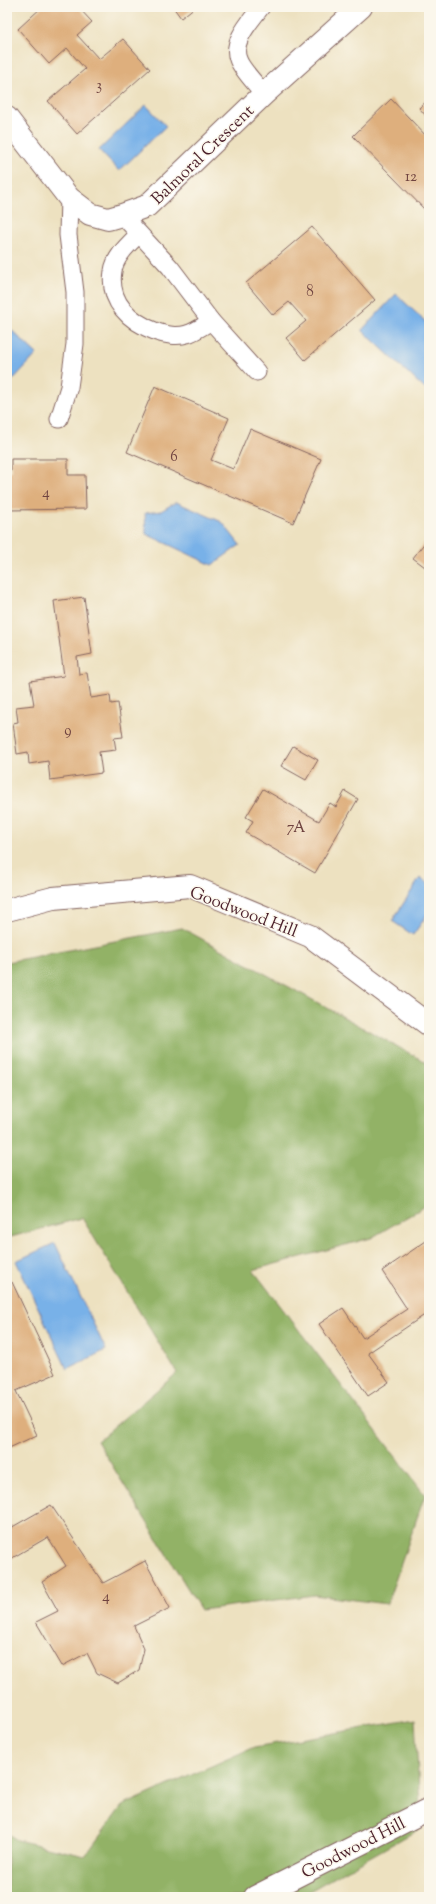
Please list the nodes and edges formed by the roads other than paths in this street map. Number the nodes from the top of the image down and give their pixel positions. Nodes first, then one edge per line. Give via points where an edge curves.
1 (261, 7) edge
2 (361, 7) edge
3 (264, 94) junction
4 (7, 118) edge
5 (69, 198) junction
6 (122, 215) junction
7 (139, 234) junction
8 (211, 321) junction
9 (257, 372) dead end
10 (59, 419) dead end
11 (7, 910) edge
12 (429, 1025) edge
13 (429, 1809) edge
14 (255, 1897) edge

1 - 3 lane via 244,31 236,49 238,60
2 - 3 street, Balmoral Crescent
3 - 6 street, Balmoral Crescent via 148,206
4 - 5 street, Balmoral Crescent
5 - 6 street, Balmoral Crescent via 90,214 108,219
5 - 10 lane via 68,235 75,292 75,344 69,387
6 - 7 lane
7 - 8 lane via 170,267
7 - 8 lane via 123,250 113,270 114,293 123,310 141,326 166,335 186,335
8 - 9 lane
11 - 12 street, Goodwood Hill via 53,898 190,886 310,936
13 - 14 street, Goodwood Hill

